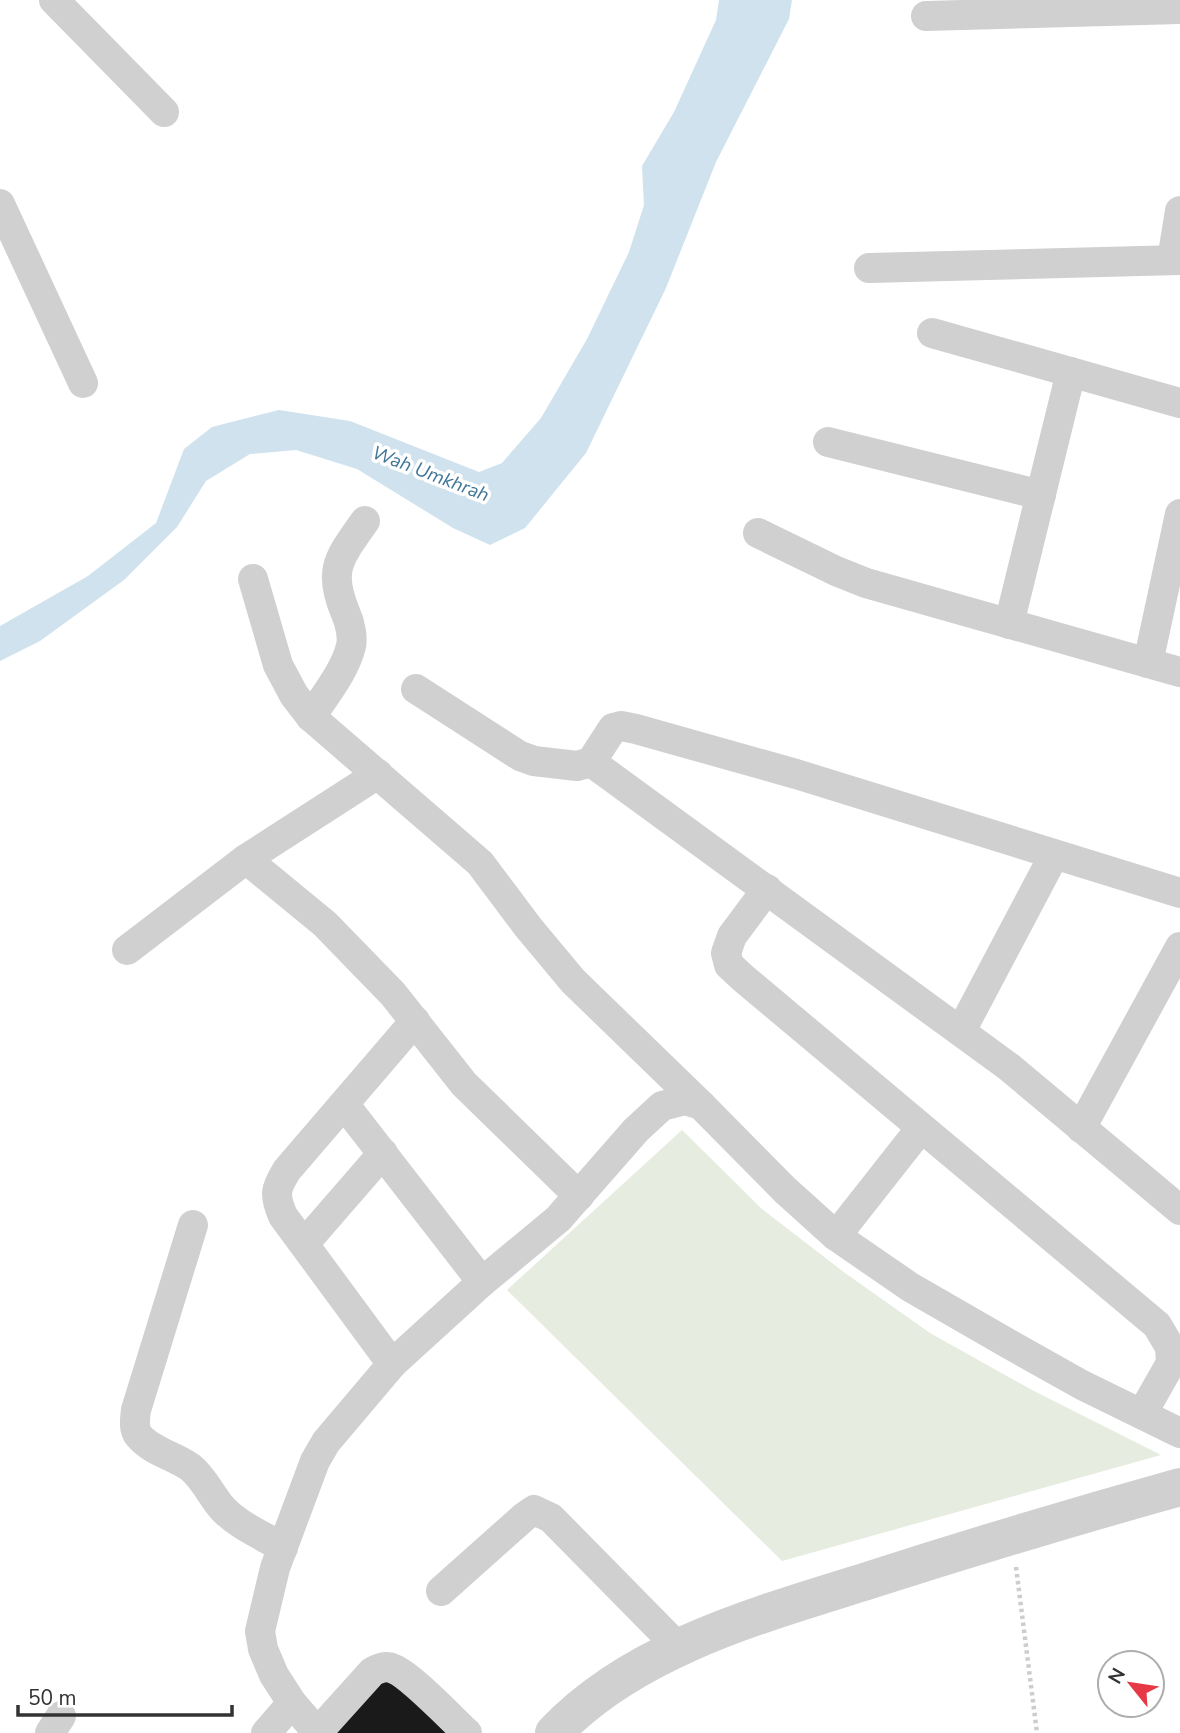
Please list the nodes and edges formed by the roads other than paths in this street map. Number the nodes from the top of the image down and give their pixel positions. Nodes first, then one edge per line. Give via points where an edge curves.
1 (54, 0) edge
2 (1007, 7) edge
3 (1180, 9) edge
4 (926, 16) dead end
5 (164, 112) dead end
6 (0, 204) edge
7 (1180, 211) edge
8 (1176, 260) edge
9 (869, 268) dead end
10 (932, 333) dead end
11 (1071, 372) junction
12 (83, 383) dead end
13 (1180, 403) edge
14 (828, 442) dead end
15 (1041, 495) junction
16 (1180, 514) edge
17 (365, 521) dead end
18 (758, 533) dead end
19 (253, 579) dead end
20 (1009, 624) junction
21 (1149, 663) junction
22 (1180, 672) edge
23 (416, 690) dead end
24 (311, 717) junction
25 (591, 762) junction
26 (378, 774) junction
27 (1054, 855) junction
28 (246, 859) junction
29 (767, 889) junction
30 (1180, 893) edge
31 (1180, 947) edge
32 (127, 950) dead end
33 (415, 1021) junction
34 (961, 1031) junction
35 (344, 1104) junction
36 (701, 1105) junction
37 (921, 1128) junction
38 (1081, 1128) junction
39 (383, 1153) junction
40 (579, 1196) junction
41 (1180, 1210) edge
42 (193, 1225) dead end
43 (836, 1236) junction
44 (304, 1244) junction
45 (482, 1282) junction
46 (392, 1364) junction
47 (1142, 1414) junction
48 (1180, 1433) edge
49 (1180, 1487) edge
50 (283, 1548) junction
51 (442, 1591) dead end
52 (679, 1648) junction
53 (292, 1703) junction
54 (266, 1733) edge
55 (317, 1733) edge
56 (467, 1733) edge
57 (554, 1733) edge

1 - 5 street
2 - 3 street
2 - 4 street
6 - 12 street
7 - 8 street
8 - 9 street
10 - 11 street
11 - 13 street
11 - 15 street
14 - 15 street
15 - 20 street
16 - 21 street
17 - 24 street via 344,551 335,582 352,645
18 - 20 street via 866,583
19 - 24 street via 278,665
20 - 21 street
21 - 22 street
23 - 25 street via 520,756 577,766
24 - 26 street
25 - 27 street via 613,728 628,727
25 - 29 street
26 - 28 street
26 - 36 street via 480,863 573,981
27 - 30 street
27 - 34 street
28 - 32 street
28 - 33 street via 325,924
29 - 34 street
29 - 37 street via 732,936 726,953 730,964
31 - 38 street
33 - 35 street
33 - 40 street via 464,1084
34 - 38 street
35 - 39 street
35 - 44 street via 277,1185 276,1200 283,1216
36 - 40 street via 685,1100 662,1106
36 - 43 street
37 - 43 street
37 - 47 street via 1157,1325 1170,1347 1171,1363
38 - 41 street
39 - 44 street
39 - 45 street
40 - 45 street
42 - 50 street via 134,1426 147,1443 202,1478 228,1513
43 - 47 street via 910,1287
44 - 46 street
45 - 46 street
46 - 50 street via 314,1461
47 - 48 street
49 - 52 street via 1012,1534 744,1620
50 - 53 street via 260,1631 274,1675
51 - 52 street via 534,1510 551,1518
52 - 57 street via 604,1690
53 - 54 street
53 - 55 street
55 - 56 street via 381,1667 393,1668 407,1678

